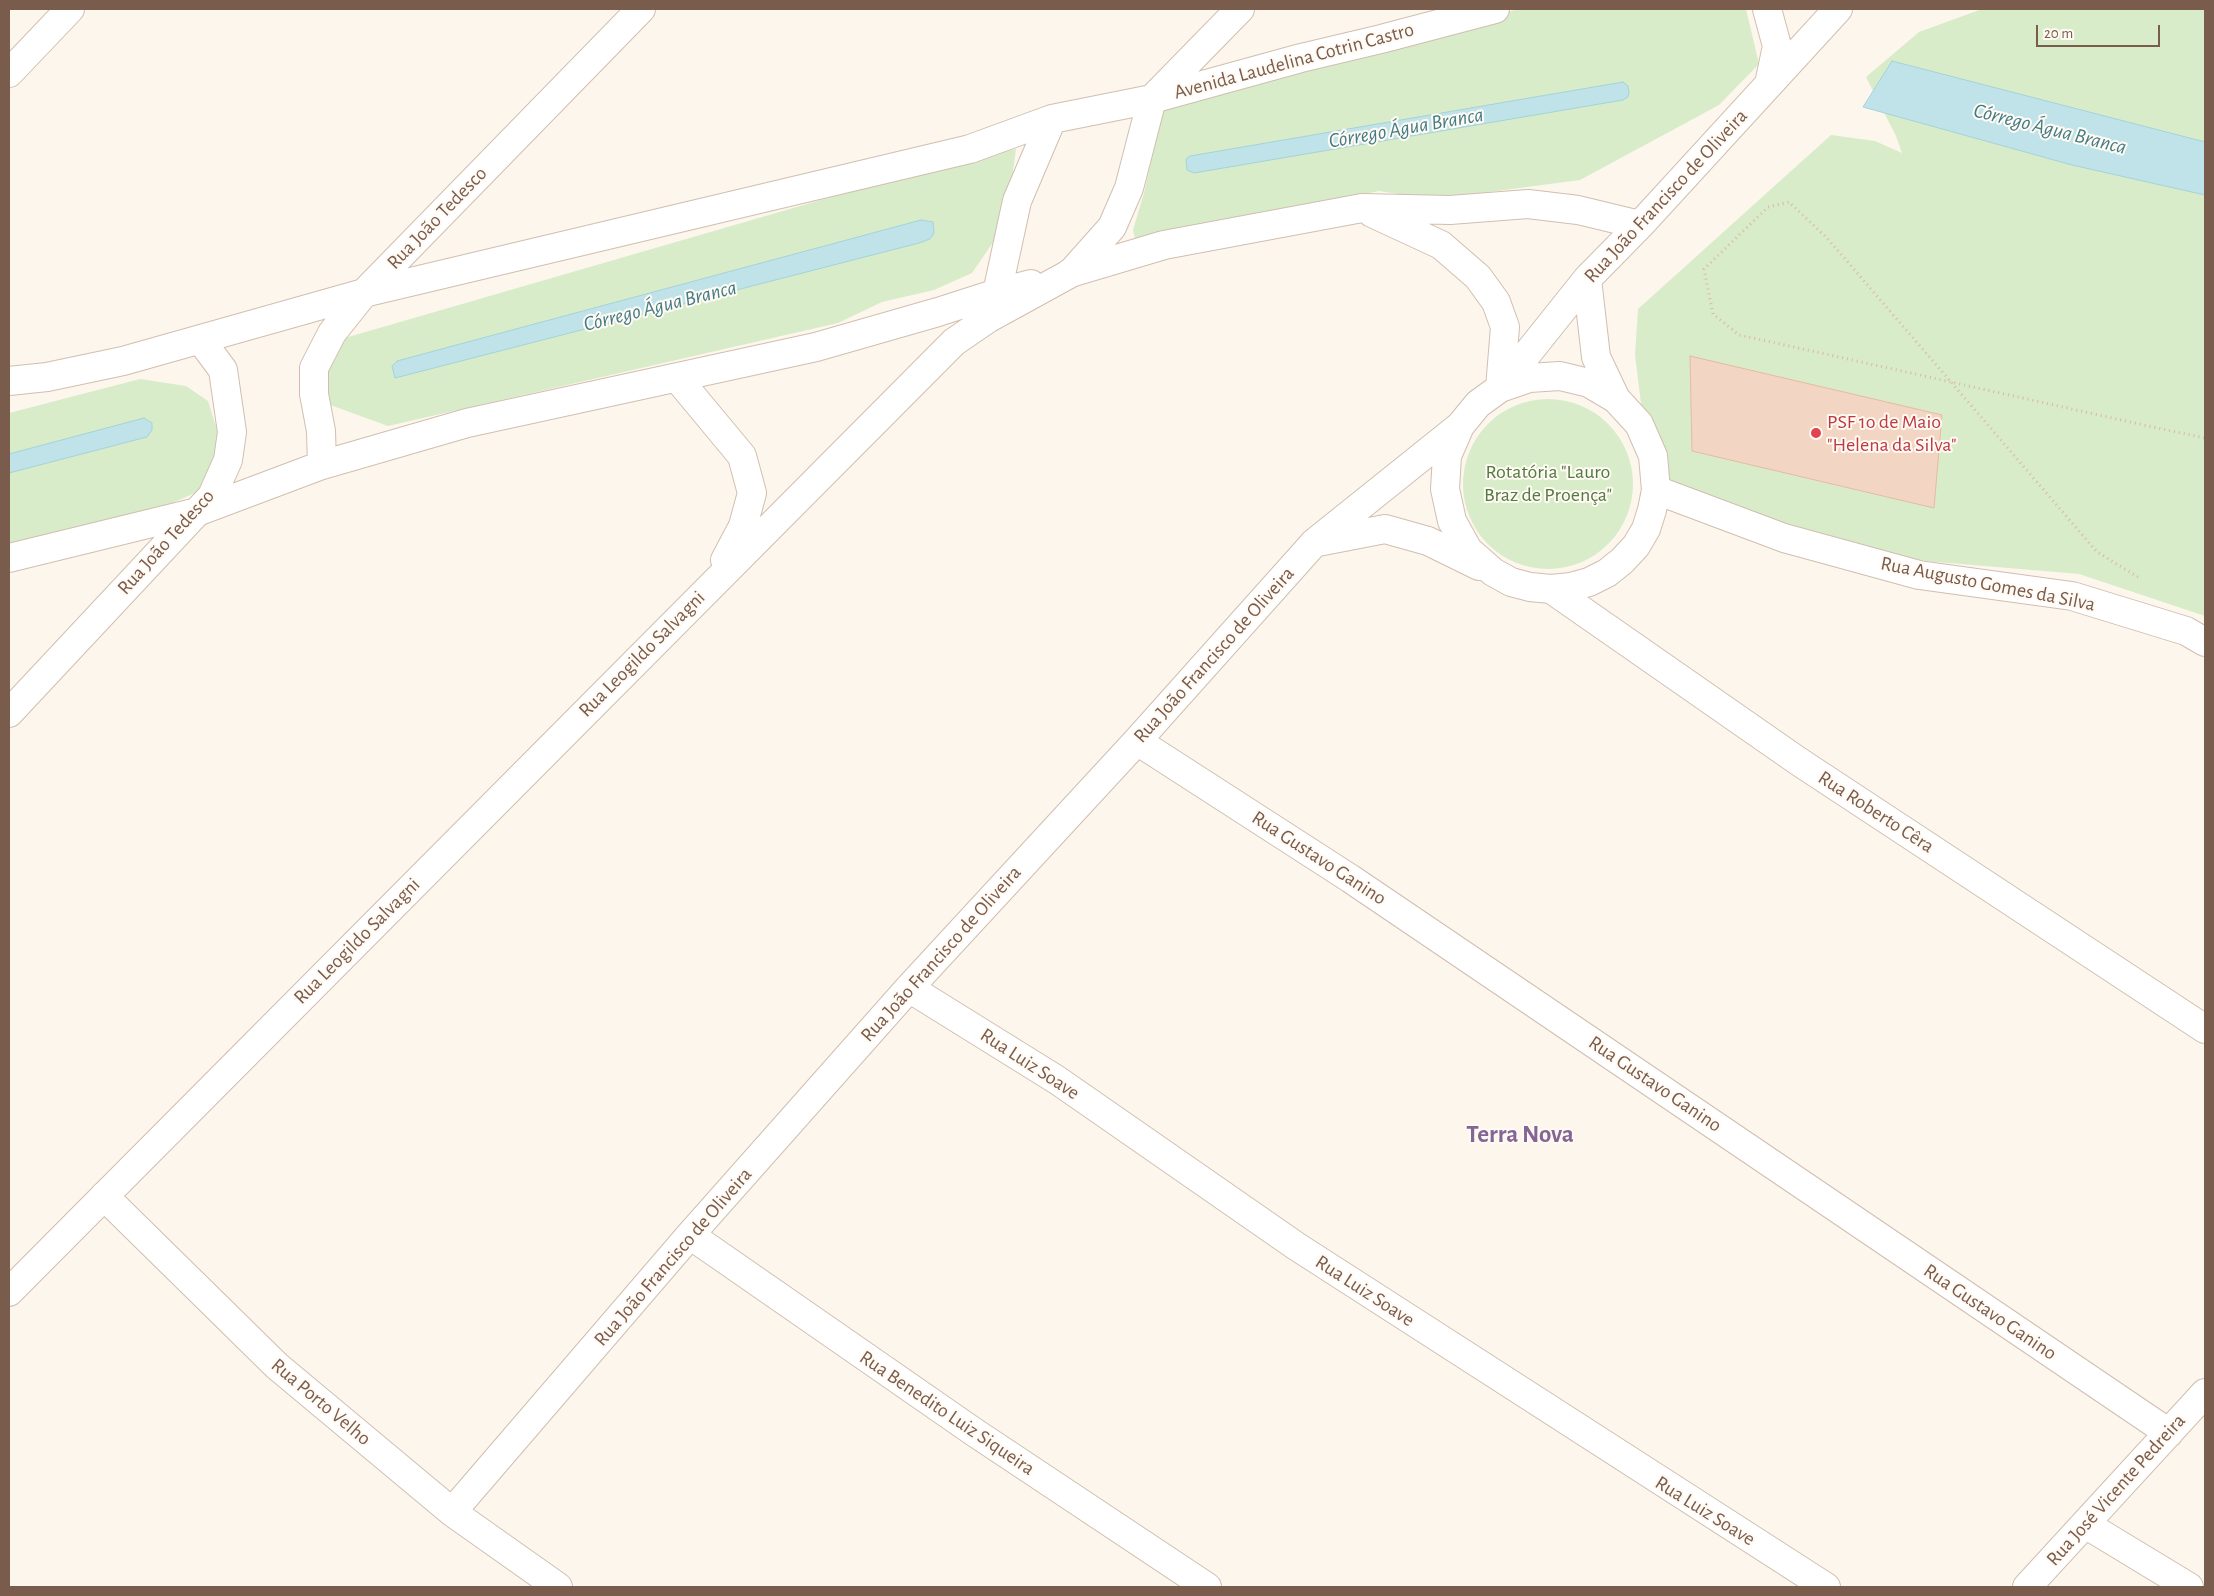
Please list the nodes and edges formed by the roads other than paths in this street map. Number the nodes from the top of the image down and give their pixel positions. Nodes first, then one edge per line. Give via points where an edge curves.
1 (70, 9) edge
2 (641, 9) edge
3 (1240, 9) edge
4 (1767, 9) edge
5 (1838, 9) edge
6 (1473, 11) edge
7 (9, 73) edge
8 (1769, 86) junction
9 (1152, 98) junction
10 (1052, 119) junction
11 (1362, 208) junction
12 (1640, 225) junction
13 (1071, 273) junction
14 (1586, 279) junction
15 (364, 293) junction
16 (997, 293) junction
17 (200, 338) junction
18 (678, 379) junction
19 (9, 381) edge
20 (1500, 388) junction
21 (1616, 399) junction
22 (1460, 426) junction
23 (322, 465) junction
24 (1656, 490) junction
25 (197, 512) junction
26 (1314, 543) junction
27 (9, 558) edge
28 (1493, 572) junction
29 (712, 583) junction
30 (1551, 589) junction
31 (2205, 642) edge
32 (9, 713) edge
33 (1137, 741) junction
34 (909, 988) junction
35 (2205, 1029) edge
36 (104, 1196) junction
37 (690, 1235) junction
38 (9, 1292) edge
39 (2205, 1393) edge
40 (2169, 1433) junction
41 (452, 1512) junction
42 (2085, 1524) junction
43 (558, 1587) edge
44 (1207, 1587) edge
45 (1826, 1587) edge
46 (2028, 1587) edge
47 (2189, 1587) edge

1 - 7 street
2 - 15 street, Rua João Tedesco
3 - 9 street
4 - 8 street via 1777,46
5 - 8 street, Rua João Francisco de Oliveira
6 - 9 street, Avenida Laudelina Cotrin Castro
8 - 12 street, Rua João Francisco de Oliveira
9 - 10 street, Avenida Laudelina Cotrin Castro
9 - 13 street, Rua Leogildo Salvagni via 1129,188 1112,227
10 - 15 street, Avenida Laudelina Cotrin Castro via 970,149
10 - 16 street via 1017,201
11 - 12 street via 1450,210 1528,204 1578,210
11 - 13 street via 1164,245
11 - 20 street via 1441,245 1478,277 1496,302 1505,327
12 - 14 street, Rua João Francisco de Oliveira
13 - 16 street
13 - 29 street, Rua Leogildo Salvagni via 989,318 954,342
14 - 20 street, Rua João Francisco de Oliveira
14 - 21 street via 1596,357
15 - 17 street, Avenida Laudelina Cotrin Castro
15 - 23 street, Rua João Tedesco via 332,333 314,368
16 - 18 street via 816,347
17 - 19 street, Avenida Laudelina Cotrin Castro via 122,361 47,378
17 - 25 street, Rua João Tedesco via 222,370 232,432 228,460 212,496
18 - 23 street via 467,423
18 - 29 street via 742,456 752,493 743,526
20 - 21 street via 1529,378 1560,376 1589,383
20 - 22 street via 1478,404
21 - 24 street via 1639,424 1653,456
22 - 26 street, Rua João Francisco de Oliveira
22 - 28 street via 1447,456 1446,497 1452,522 1468,550
23 - 25 street
24 - 30 street via 1646,529 1622,561 1589,582
24 - 31 street, Rua Augusto Gomes da Silva via 1784,538 1919,575 2072,596 2186,631
25 - 27 street
25 - 32 street, Rua João Tedesco
26 - 28 street via 1384,529 1428,541
26 - 33 street, Rua João Francisco de Oliveira
28 - 30 street via 1520,584
29 - 36 street, Rua Leogildo Salvagni
30 - 35 street, Rua Roberto Cêra via 1798,761
33 - 34 street, Rua João Francisco de Oliveira
33 - 40 street, Rua Gustavo Ganino via 1360,884
34 - 37 street, Rua João Francisco de Oliveira
34 - 45 street, Rua Luiz Soave via 1057,1080 1296,1246
36 - 38 street, Rua Leogildo Salvagni
36 - 41 street, Rua Porto Velho via 277,1366
37 - 41 street, Rua João Francisco de Oliveira
37 - 44 street, Rua Benedito Luiz Siqueira via 974,1432
39 - 40 street, Rua José Vicente Pedreira
40 - 42 street, Rua José Vicente Pedreira
41 - 43 street, Rua Porto Velho
42 - 46 street, Rua José Vicente Pedreira
42 - 47 street

